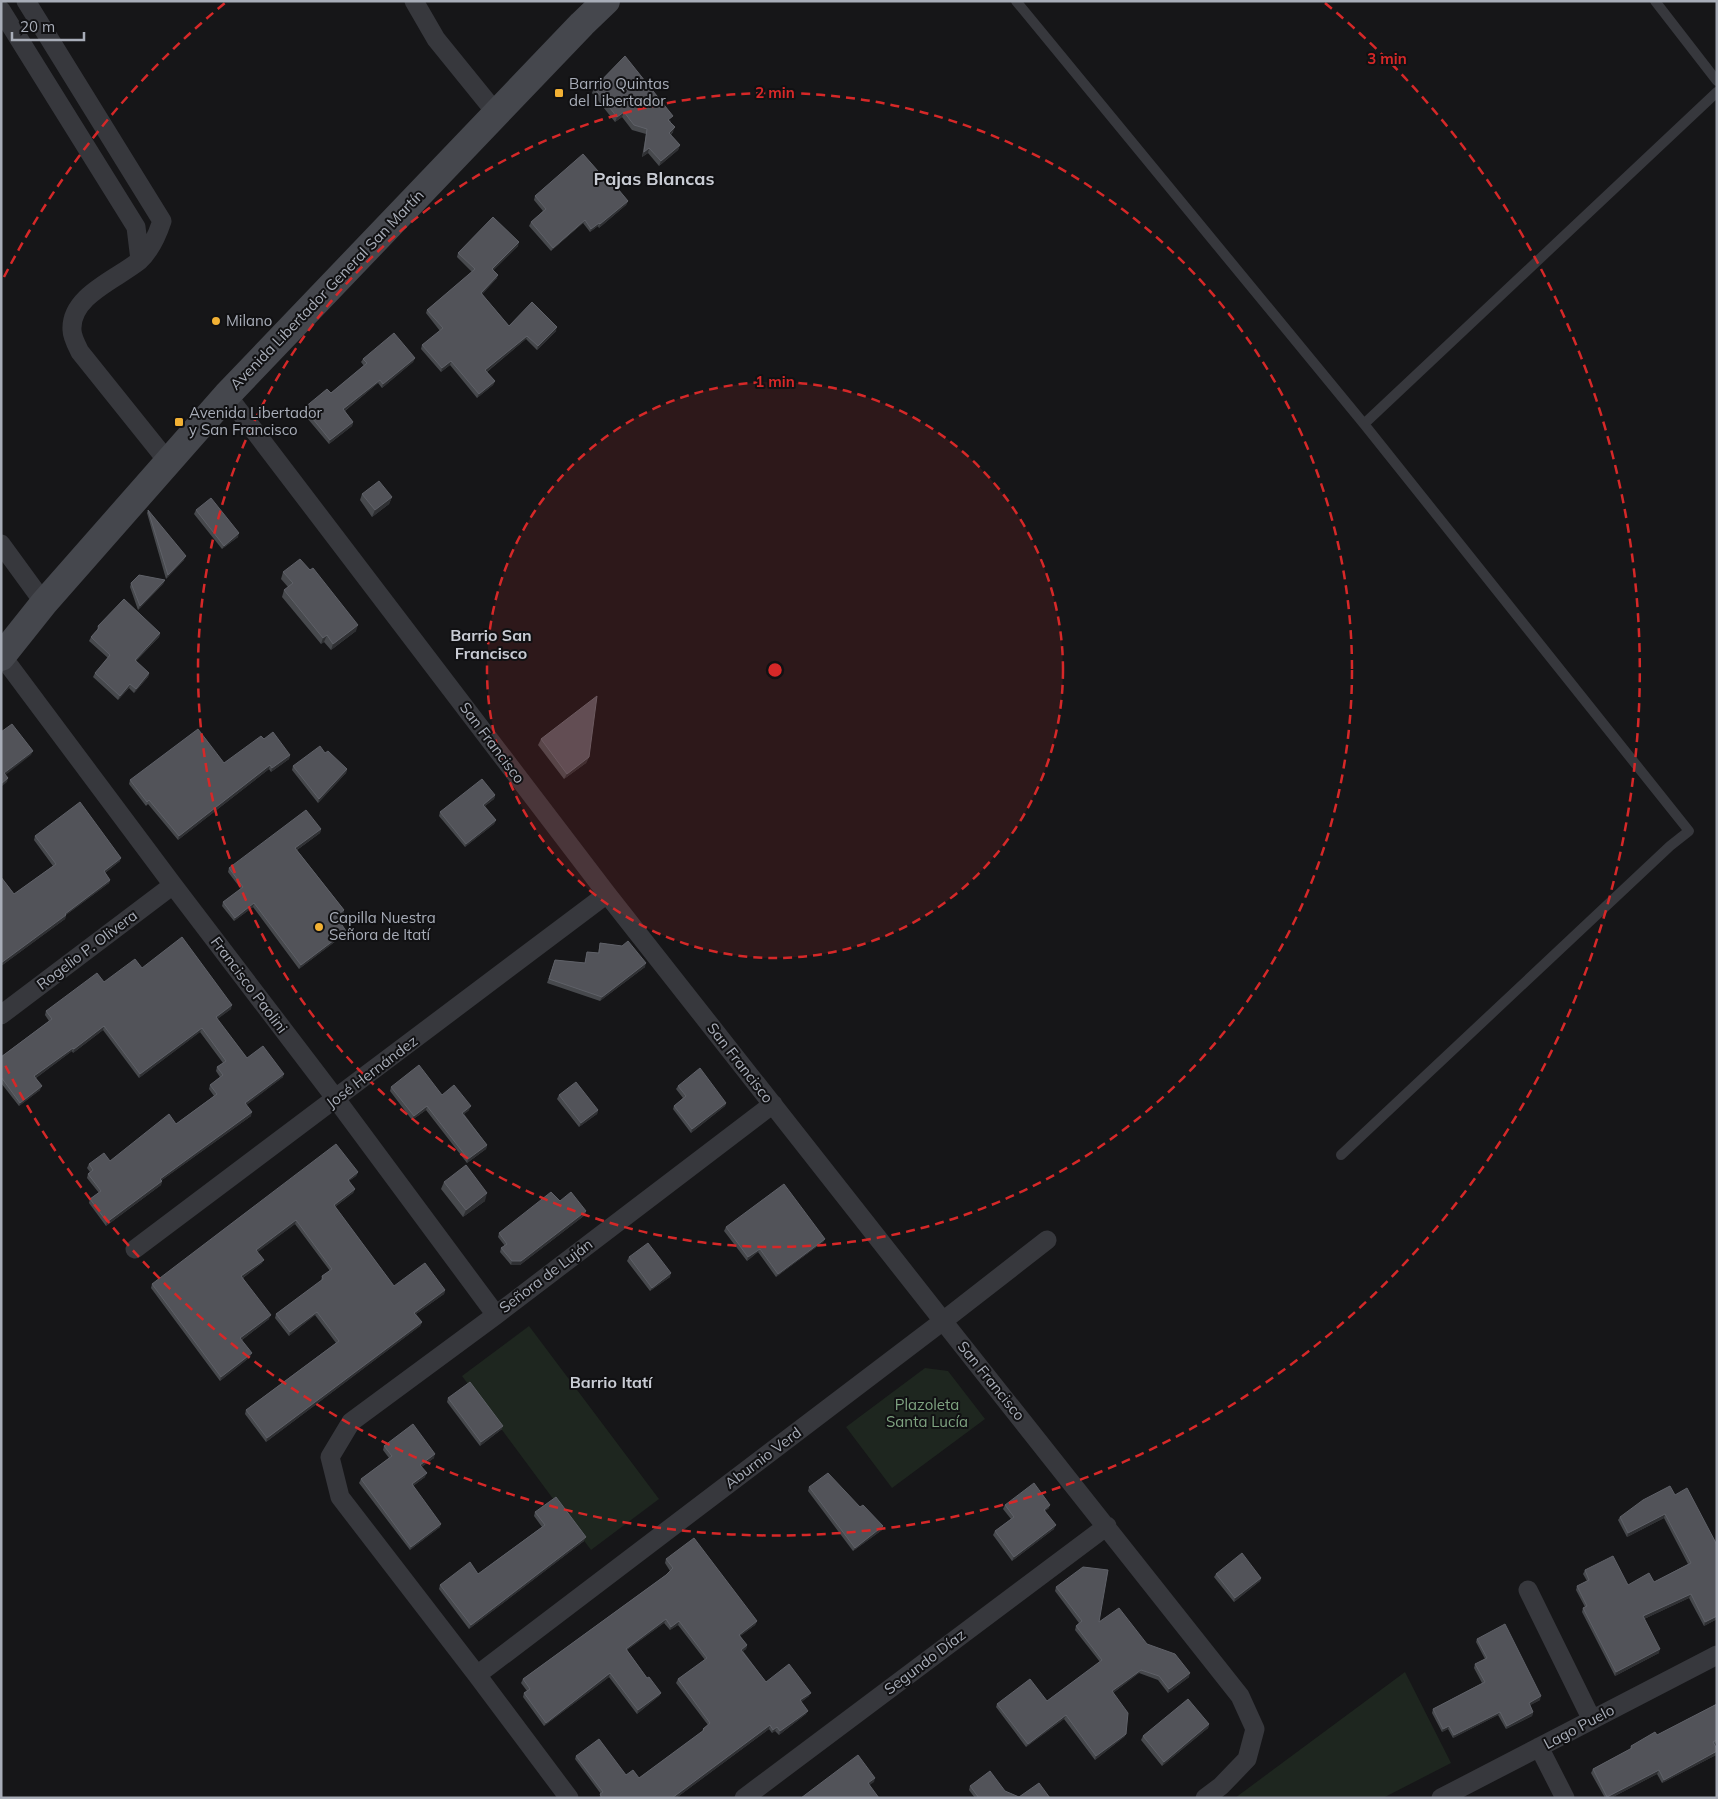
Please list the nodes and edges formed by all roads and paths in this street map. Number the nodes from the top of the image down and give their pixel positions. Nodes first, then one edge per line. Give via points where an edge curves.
1 (26, 1) edge
2 (414, 1) edge
3 (606, 1) edge
4 (1016, 1) edge
5 (1656, 1) edge
6 (1, 10) edge
7 (1717, 81) edge
8 (1717, 92) edge
9 (496, 112) junction
10 (140, 260) junction
11 (227, 394) junction
12 (1364, 424) junction
13 (169, 463) junction
14 (1, 544) edge
15 (44, 603) junction
16 (2, 657) edge
17 (173, 885) junction
18 (607, 894) junction
19 (1, 1015) edge
20 (336, 1099) junction
21 (773, 1104) junction
22 (1341, 1155) dead end
23 (1047, 1240) dead end
24 (135, 1249) dead end
25 (496, 1315) junction
26 (943, 1321) junction
27 (1107, 1526) junction
28 (1528, 1590) dead end
29 (1717, 1656) edge
30 (477, 1675) junction
31 (1592, 1720) junction
32 (1539, 1748) junction
33 (569, 1798) edge
34 (744, 1798) edge
35 (1205, 1798) edge
36 (1441, 1798) edge
37 (1565, 1798) edge

1 - 10 street via 162,221 156,239
2 - 9 street via 436,39
3 - 9 main road, Avenida Libertador General San Martín
4 - 12 lane
5 - 7 lane
6 - 10 street via 136,227
8 - 12 lane
9 - 11 main road, Avenida Libertador General San Martín
10 - 13 street via 94,291 74,312 71,332 80,352
11 - 13 main road, Avenida Libertador General San Martín
11 - 18 street, San Francisco
12 - 22 lane via 1689,831
13 - 15 main road, Avenida Libertador General San Martín
14 - 15 street
15 - 16 main road, Avenida Libertador General San Martín
16 - 17 street, Francisco Paolini
17 - 19 street, Rogelio P. Olivera
17 - 20 street, Francisco Paolini
18 - 20 street, José Hernández
18 - 21 street, San Francisco
20 - 24 street, José Hernández
20 - 25 street, Francisco Paolini
21 - 25 street, Señora de Luján
21 - 26 street, San Francisco
23 - 26 street, Aburnio Verd
25 - 30 street, Señora de Luján via 351,1422 330,1457 340,1497
26 - 27 street, San Francisco
26 - 30 street, Aburnio Verd
27 - 34 street, Segundo Díaz
27 - 35 street, San Francisco via 1240,1696 1255,1729 1247,1759
28 - 31 street
29 - 31 street, Lago Puelo
30 - 33 street
31 - 32 street, Lago Puelo
32 - 36 street, Lago Puelo
32 - 37 street

